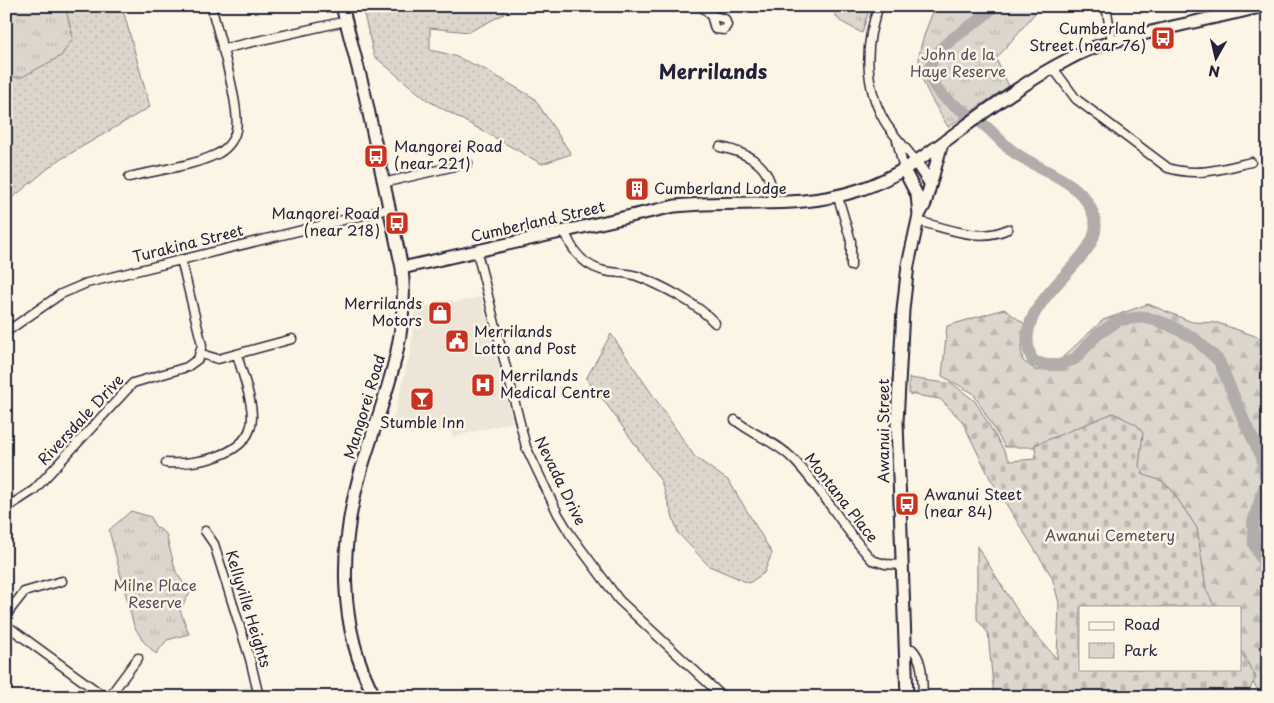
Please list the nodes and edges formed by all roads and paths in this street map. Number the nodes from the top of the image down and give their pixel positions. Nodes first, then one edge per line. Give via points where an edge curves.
1 (211, 6) edge
2 (342, 6) edge
3 (701, 6) edge
4 (879, 6) edge
5 (1106, 6) edge
6 (1264, 6) edge
7 (711, 15) dead end
8 (346, 21) junction
9 (1112, 41) junction
10 (222, 49) junction
11 (1053, 68) junction
12 (898, 140) junction
13 (942, 143) junction
14 (720, 147) dead end
15 (916, 162) junction
16 (1251, 162) dead end
17 (468, 163) dead end
18 (904, 170) junction
19 (129, 176) dead end
20 (383, 183) junction
21 (930, 183) junction
22 (838, 197) junction
23 (774, 204) junction
24 (388, 209) junction
25 (918, 218) junction
26 (1008, 229) dead end
27 (565, 231) junction
28 (476, 252) junction
29 (181, 259) junction
30 (851, 266) dead end
31 (402, 268) junction
32 (716, 323) dead end
33 (6, 332) edge
34 (292, 339) dead end
35 (201, 354) junction
36 (237, 354) junction
37 (735, 420) dead end
38 (166, 463) dead end
39 (6, 508) edge
40 (205, 531) dead end
41 (902, 565) junction
42 (62, 581) dead end
43 (6, 615) edge
44 (6, 626) edge
45 (906, 649) junction
46 (138, 658) dead end
47 (371, 696) edge
48 (105, 697) edge
49 (110, 697) edge
50 (259, 697) edge
51 (723, 697) edge
52 (907, 697) edge
53 (923, 697) edge

1 - 10 street
2 - 8 main road, Mangorei Road
3 - 7 street
4 - 12 street via 870,30 868,58 878,107
5 - 9 street
6 - 9 main road, Cumberland Street
8 - 10 street
8 - 20 main road, Mangorei Road
9 - 11 main road, Cumberland Street via 1086,50
10 - 19 street via 237,113 232,140 226,148 210,157
11 - 13 main road, Cumberland Street
11 - 16 street via 1076,99 1168,168 1181,172 1209,172
12 - 15 street
12 - 18 street
13 - 15 main road, Cumberland Street
13 - 21 main road, Awanui Street
14 - 23 street via 745,154 762,167 770,179
15 - 18 main road, Cumberland Street
15 - 21 main road
17 - 20 street
18 - 22 main road, Cumberland Street via 877,184
18 - 25 main road, Awanui Street via 917,195
20 - 24 main road, Mangorei Road
21 - 25 main road, Awanui Street
22 - 23 main road, Cumberland Street
22 - 30 street via 851,241
23 - 27 main road, Cumberland Street via 718,202 675,206
24 - 29 street, Turakina Street
24 - 31 main road, Mangorei Road
25 - 26 street via 979,236 990,236
25 - 41 main road, Awanui Street via 905,287 897,403
27 - 28 main road, Cumberland Street
27 - 32 street via 575,253 598,270 643,278 704,311
28 - 31 main road, Cumberland Street
28 - 51 street, Nevada Drive via 526,447 558,514 619,600
29 - 33 street, Turakina Street via 74,288
29 - 35 street via 200,335
31 - 47 main road, Mangorei Road via 404,288 394,373 359,478 345,557 346,600 353,640
34 - 36 street
35 - 36 street via 218,358
35 - 39 street, Riversdale Drive via 187,367 133,383 34,490
36 - 38 street via 252,418 243,440 228,451 187,464
37 - 41 street, Montana Place via 791,457 872,560
40 - 50 street, Kellyville Heights via 214,544
41 - 45 main road, Awanui Street
42 - 43 street via 24,592
44 - 48 street
45 - 52 main road, Awanui Street
45 - 53 street via 912,649 918,655
46 - 49 street

